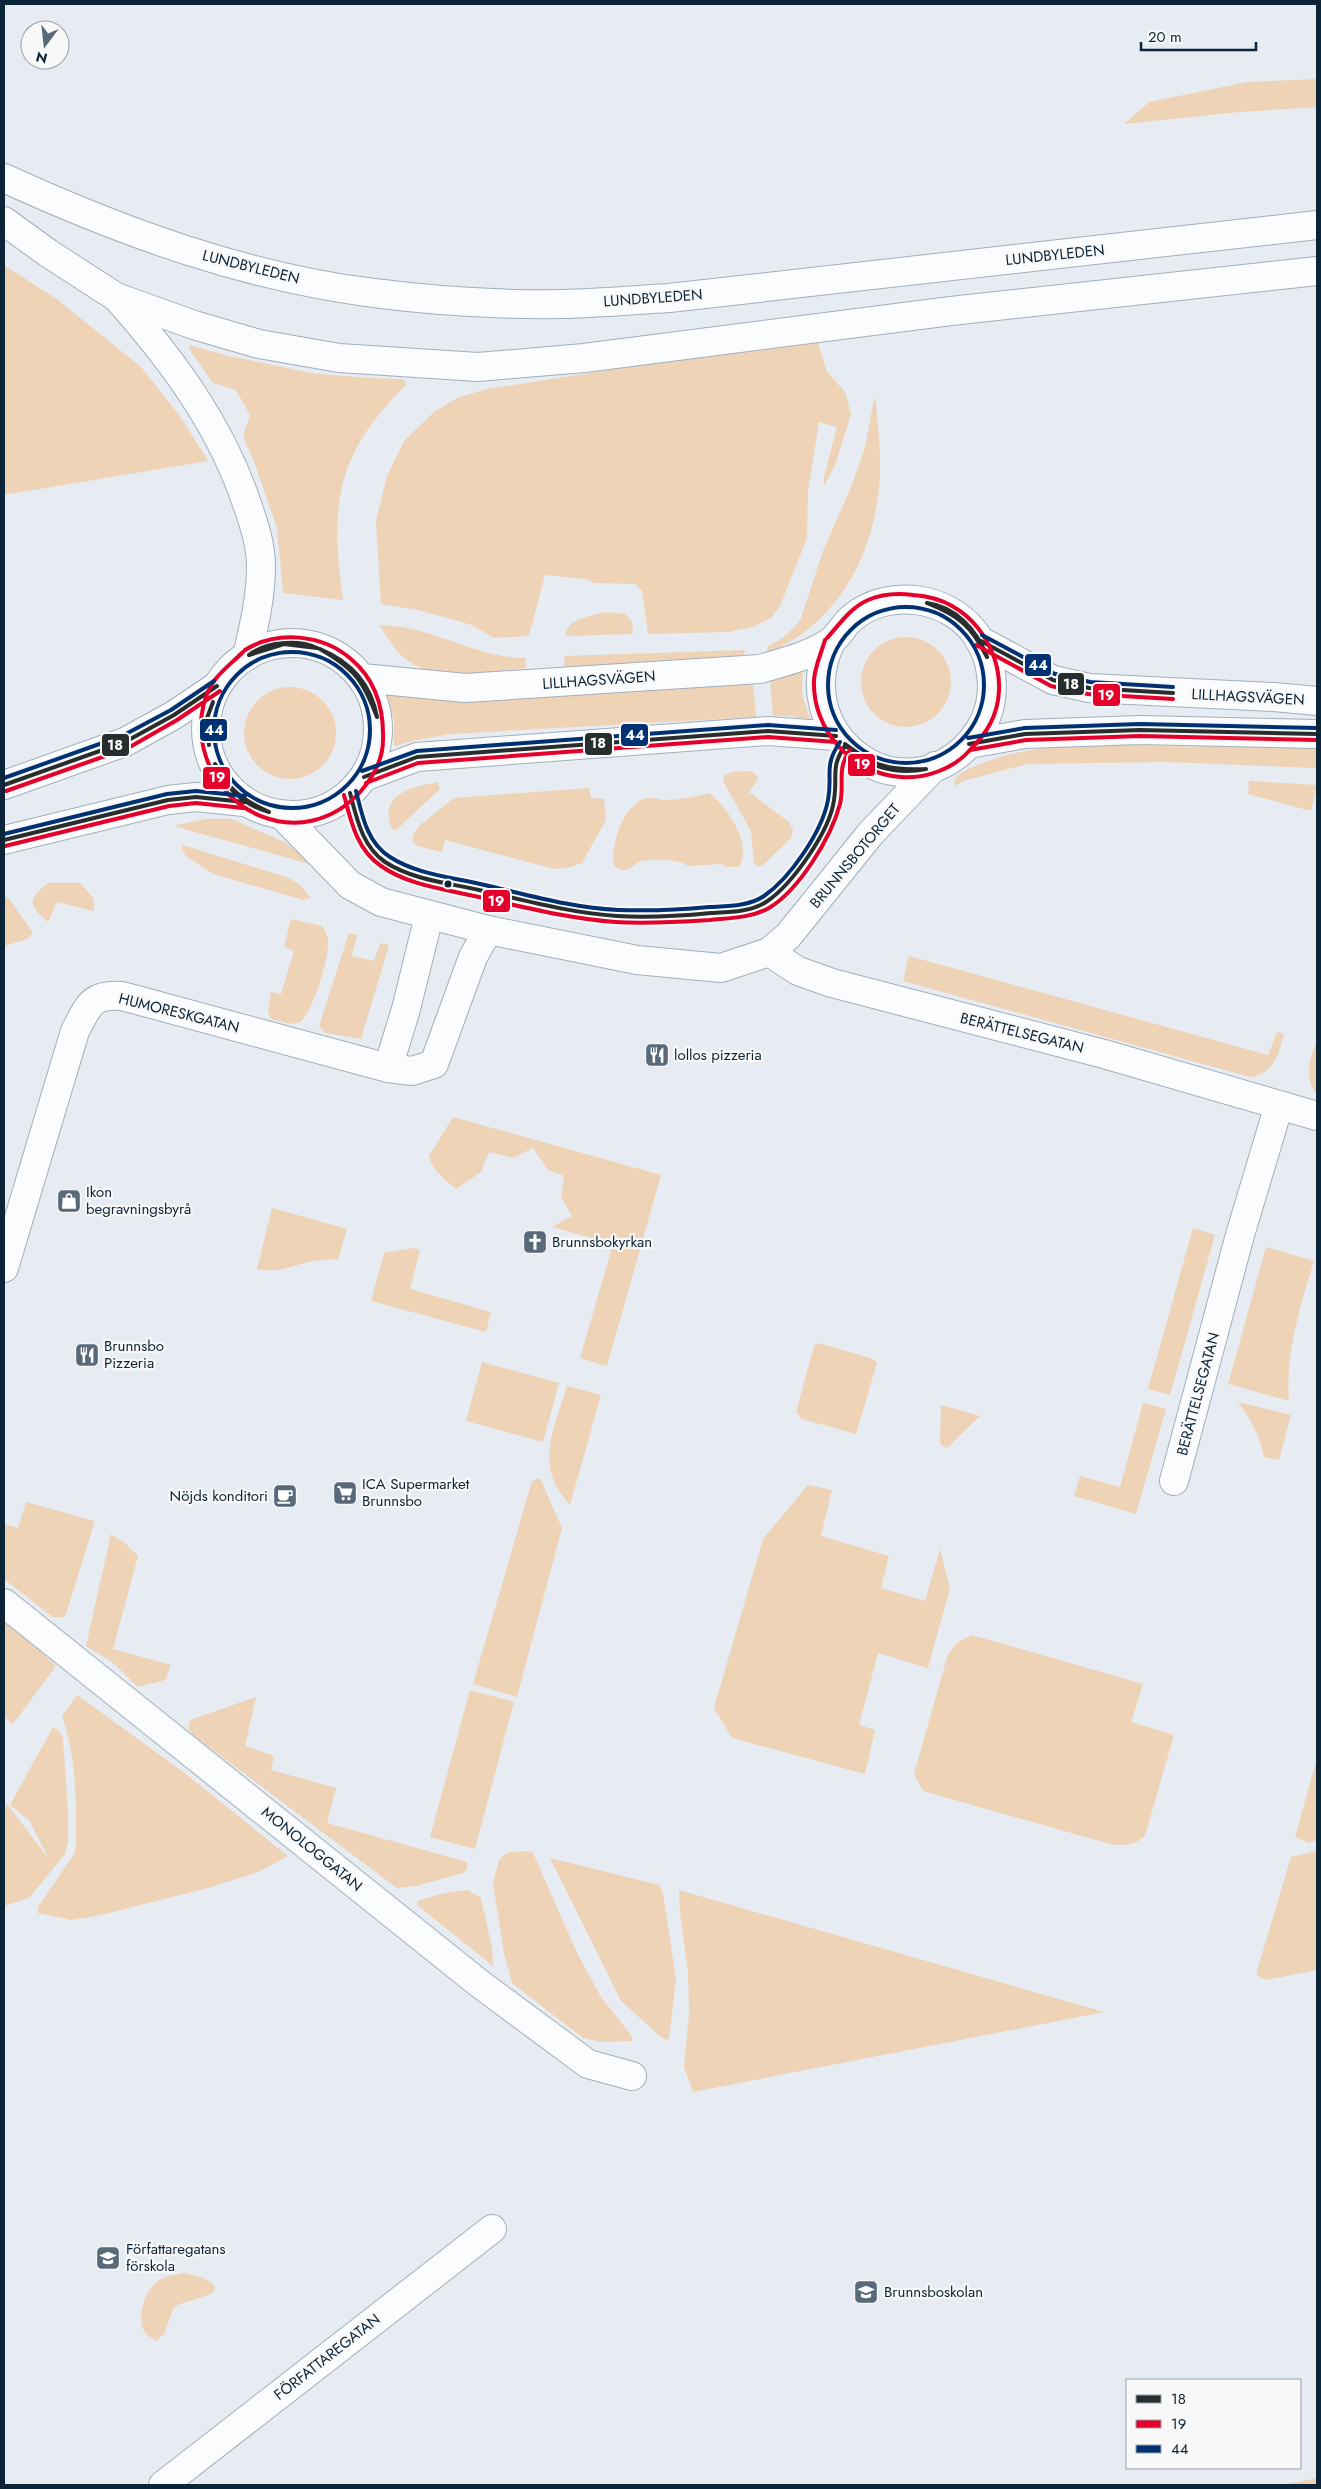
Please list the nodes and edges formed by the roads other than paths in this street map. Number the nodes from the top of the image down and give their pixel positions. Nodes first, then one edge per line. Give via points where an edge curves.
1 (4, 178) edge
2 (4, 221) edge
3 (1317, 225) edge
4 (1317, 271) edge
5 (116, 297) junction
6 (979, 640) junction
7 (831, 642) junction
8 (247, 656) junction
9 (362, 678) junction
10 (217, 686) junction
11 (1317, 701) edge
12 (1317, 734) edge
13 (836, 736) junction
14 (969, 744) junction
15 (935, 766) junction
16 (364, 778) junction
17 (4, 785) edge
18 (244, 802) junction
19 (282, 815) junction
20 (4, 840) edge
21 (429, 916) junction
22 (488, 930) junction
23 (769, 952) junction
24 (388, 1068) junction
25 (1279, 1105) junction
26 (1317, 1116) edge
27 (4, 1262) edge
28 (1174, 1481) dead end
29 (4, 1603) edge
30 (632, 2076) dead end
31 (492, 2229) dead end
32 (163, 2485) edge

1 - 3 main road, LUNDBYLEDEN via 78,212 166,245 265,273 373,293 562,304 669,298
2 - 5 main road
4 - 5 main road via 951,311 584,358 478,367 339,358 259,344 194,326
5 - 8 main road via 176,367 218,436 256,526 261,564 259,601
6 - 7 main road, LILLHAGSVÄGEN via 968,625 950,612 926,602 900,599 863,610 845,624
6 - 11 main road, LILLHAGSVÄGEN via 1053,680 1089,688
6 - 14 main road, LILLHAGSVÄGEN via 990,666 992,694 984,721
7 - 9 main road, LILLHAGSVÄGEN via 760,670 465,688
7 - 13 main road, LILLHAGSVÄGEN via 822,664 820,689 825,713
8 - 9 main road via 269,646 305,644 339,657
8 - 10 main road via 230,669
9 - 16 main road via 374,702 378,727 375,753
10 - 17 main road via 126,742
10 - 18 main road via 206,723 208,748 224,783
12 - 14 main road, LILLHAGSVÄGEN via 1130,731 1025,734
13 - 15 main road, LILLHAGSVÄGEN via 858,756 888,769 919,770
13 - 16 main road via 768,731 417,757
14 - 15 main road, LILLHAGSVÄGEN
15 - 23 main road, BRUNNSBOTORGET via 871,833 788,936
16 - 19 main road via 343,799 327,808 310,814
18 - 19 main road
18 - 20 main road via 196,796 168,800
19 - 21 main road, BRUNNSBOTORGET via 350,885 381,902
21 - 22 main road, BRUNNSBOTORGET
21 - 24 main road
22 - 23 main road, BRUNNSBOTORGET via 637,960 721,968
22 - 24 main road, HUMORESKGATAN via 473,957 434,1064 412,1071
23 - 25 main road, BERÄTTELSEGATAN via 798,971 832,984 1104,1054
24 - 27 main road, HUMORESKGATAN via 122,996 103,995 94,1001 75,1031
25 - 26 main road, BERÄTTELSEGATAN
25 - 28 main road, BERÄTTELSEGATAN via 1240,1235
29 - 30 main road, MONOLOGGATAN via 488,1990 588,2064
31 - 32 main road, FÖRFATTAREGATAN

